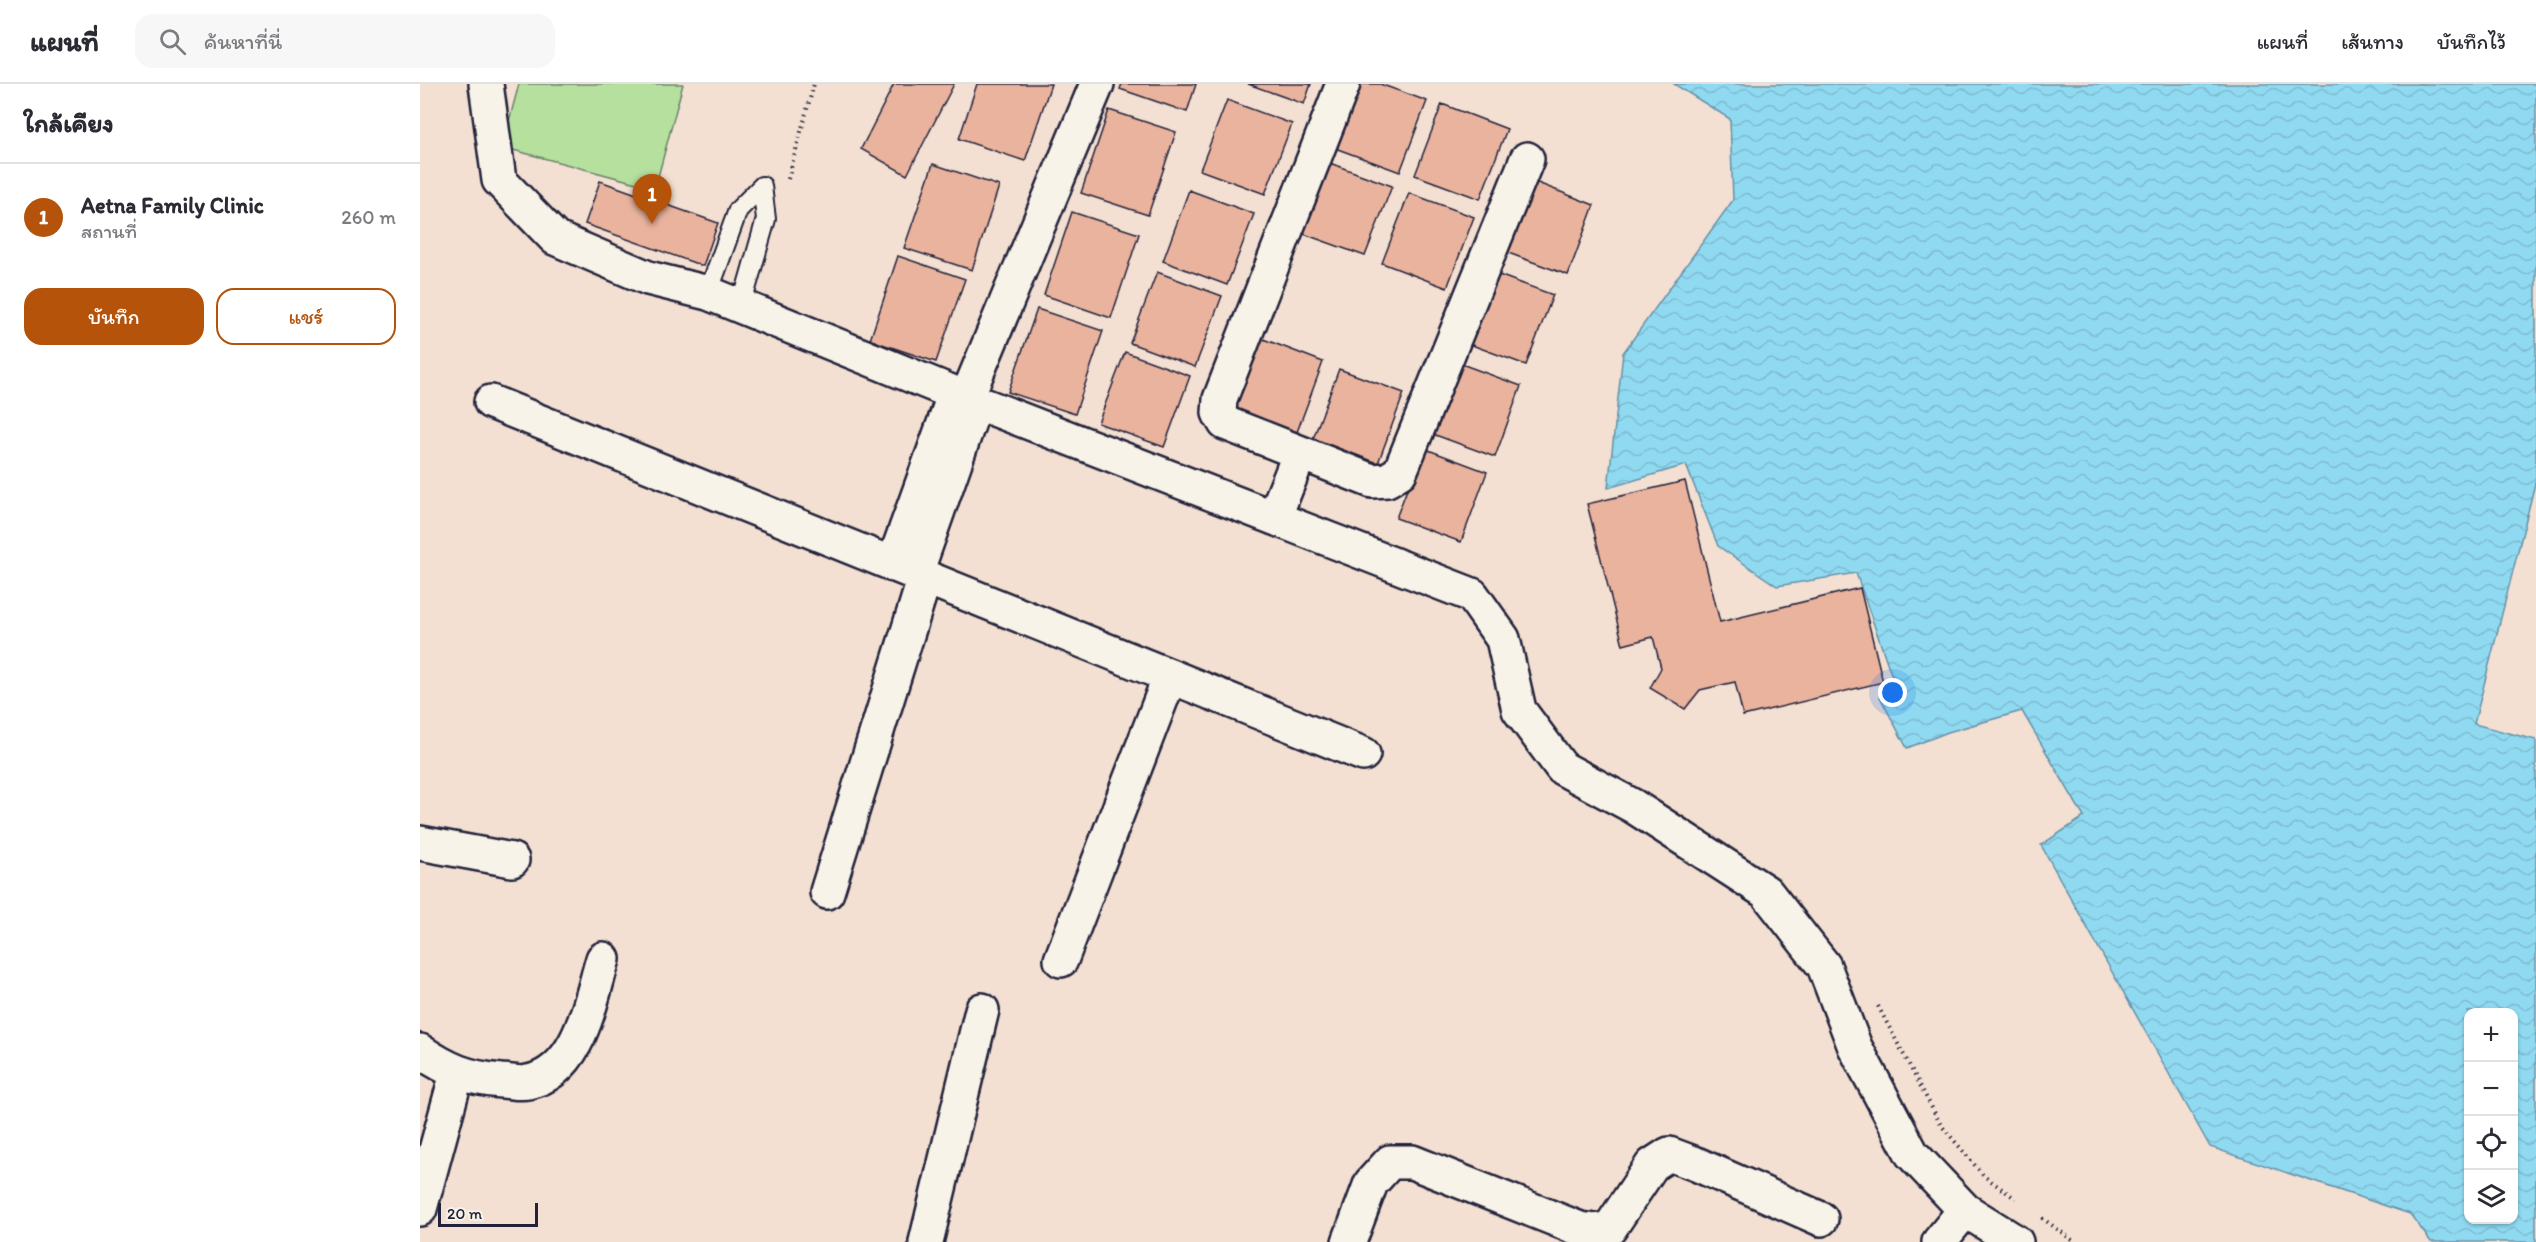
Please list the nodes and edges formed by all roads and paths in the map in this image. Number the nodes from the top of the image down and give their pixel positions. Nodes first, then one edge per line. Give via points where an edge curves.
1 (486, 84) edge
2 (814, 84) edge
3 (1097, 84) edge
4 (1343, 84) edge
5 (1527, 159) dead end
6 (786, 184) dead end
7 (708, 293) junction
8 (741, 307) junction
9 (966, 398) junction
10 (491, 402) dead end
11 (1300, 453) junction
12 (1274, 518) junction
13 (911, 572) junction
14 (1170, 676) junction
15 (1363, 754) dead end
16 (420, 843) edge
17 (513, 861) dead end
18 (827, 892) dead end
19 (603, 958) dead end
20 (1061, 960) dead end
21 (1873, 996) dead end
22 (981, 1010) dead end
23 (420, 1051) edge
24 (457, 1073) junction
25 (2021, 1202) dead end
26 (420, 1209) edge
27 (1965, 1210) junction
28 (2039, 1216) dead end
29 (1821, 1219) dead end
30 (926, 1242) edge
31 (1349, 1242) edge
32 (1939, 1242) edge
33 (2016, 1242) edge
34 (2075, 1242) edge

1 - 7 street via 499,180 555,238 648,278
2 - 6 path
3 - 9 street
4 - 11 street via 1220,399 1219,413 1225,423
5 - 11 street via 1400,472 1387,480 1372,481
7 - 8 street
7 - 8 lane via 738,210 762,186 766,219
8 - 9 street
9 - 12 street
9 - 13 street
10 - 13 street
11 - 12 street
12 - 27 street via 1472,595 1503,639 1519,710 1562,768 1633,806 1766,892 1824,966 1855,1047 1912,1154
13 - 14 street
13 - 18 street
14 - 15 street
14 - 20 street
16 - 17 street
19 - 24 street via 582,1028 567,1056 547,1075 527,1083
21 - 25 path via 1941,1125 1984,1176
22 - 30 street
23 - 24 street
24 - 26 street
27 - 32 street
27 - 33 street
28 - 34 path
29 - 31 street via 1669,1154 1652,1165 1610,1228 1596,1232 1412,1162 1390,1162 1371,1183

